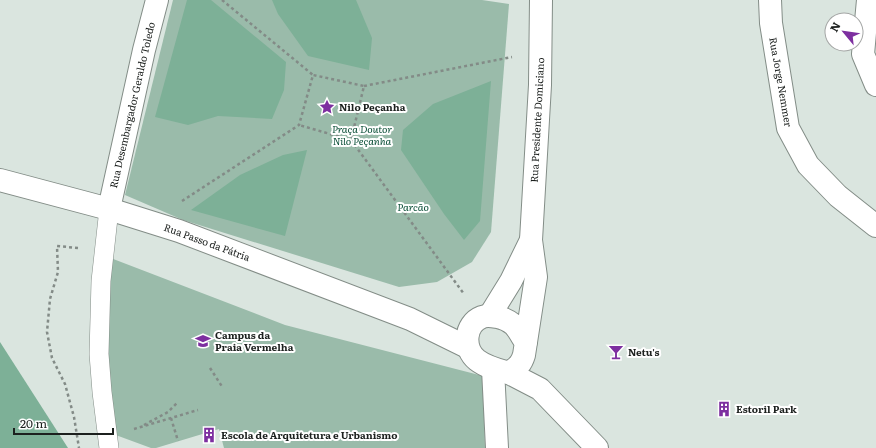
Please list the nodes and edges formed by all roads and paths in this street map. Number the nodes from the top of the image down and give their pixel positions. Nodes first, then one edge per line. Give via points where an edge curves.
1 (157, 0) edge
2 (222, 0) edge
3 (541, 0) edge
4 (770, 0) edge
5 (868, 0) edge
6 (540, 52) junction
7 (313, 75) junction
8 (876, 85) edge
9 (364, 86) junction
10 (299, 125) junction
11 (351, 140) junction
12 (0, 180) edge
13 (109, 209) junction
14 (150, 222) junction
15 (876, 226) edge
16 (531, 240) junction
17 (79, 248) dead end
18 (410, 318) junction
19 (481, 319) junction
20 (467, 347) junction
21 (525, 349) junction
22 (210, 368) dead end
23 (501, 371) junction
24 (223, 388) dead end
25 (540, 389) junction
26 (178, 402) dead end
27 (198, 410) dead end
28 (171, 418) junction
29 (140, 427) junction
30 (178, 441) dead end
31 (108, 443) edge
32 (79, 448) edge
33 (497, 448) edge
34 (597, 448) edge

1 - 13 street, Rua Desembargador Geraldo Toledo
2 - 7 path
3 - 6 street, Rua Presidente Domiciano
4 - 15 street, Rua Jorge Nemmer via 771,23 788,128 808,165 838,196
5 - 8 street via 863,54
6 - 9 path
6 - 16 street, Rua Presidente Domiciano
7 - 9 path
7 - 10 path
9 - 11 path
10 - 11 path
10 - 14 path
11 - 19 path
12 - 13 street, Rua Passo da Pátria
13 - 14 street, Rua Passo da Pátria
13 - 31 lane via 101,280 99,354
14 - 18 street, Rua Passo da Pátria
16 - 19 street, Rua Presidente Domiciano via 511,281
16 - 21 street, Rua Presidente Domiciano via 536,277
17 - 32 path via 57,246 58,272 50,299 47,332 52,358 65,384
18 - 19 street, Rua Passo da Pátria via 453,325
18 - 20 street, Rua Passo da Pátria
19 - 20 street via 467,335
19 - 21 street via 504,318 514,325
20 - 23 street via 476,360
21 - 23 street via 522,363
21 - 25 street
22 - 24 path
23 - 25 street
23 - 33 street
25 - 34 street
26 - 29 path via 168,412
27 - 28 path
28 - 29 path
28 - 30 path
29 - 31 path via 113,434

